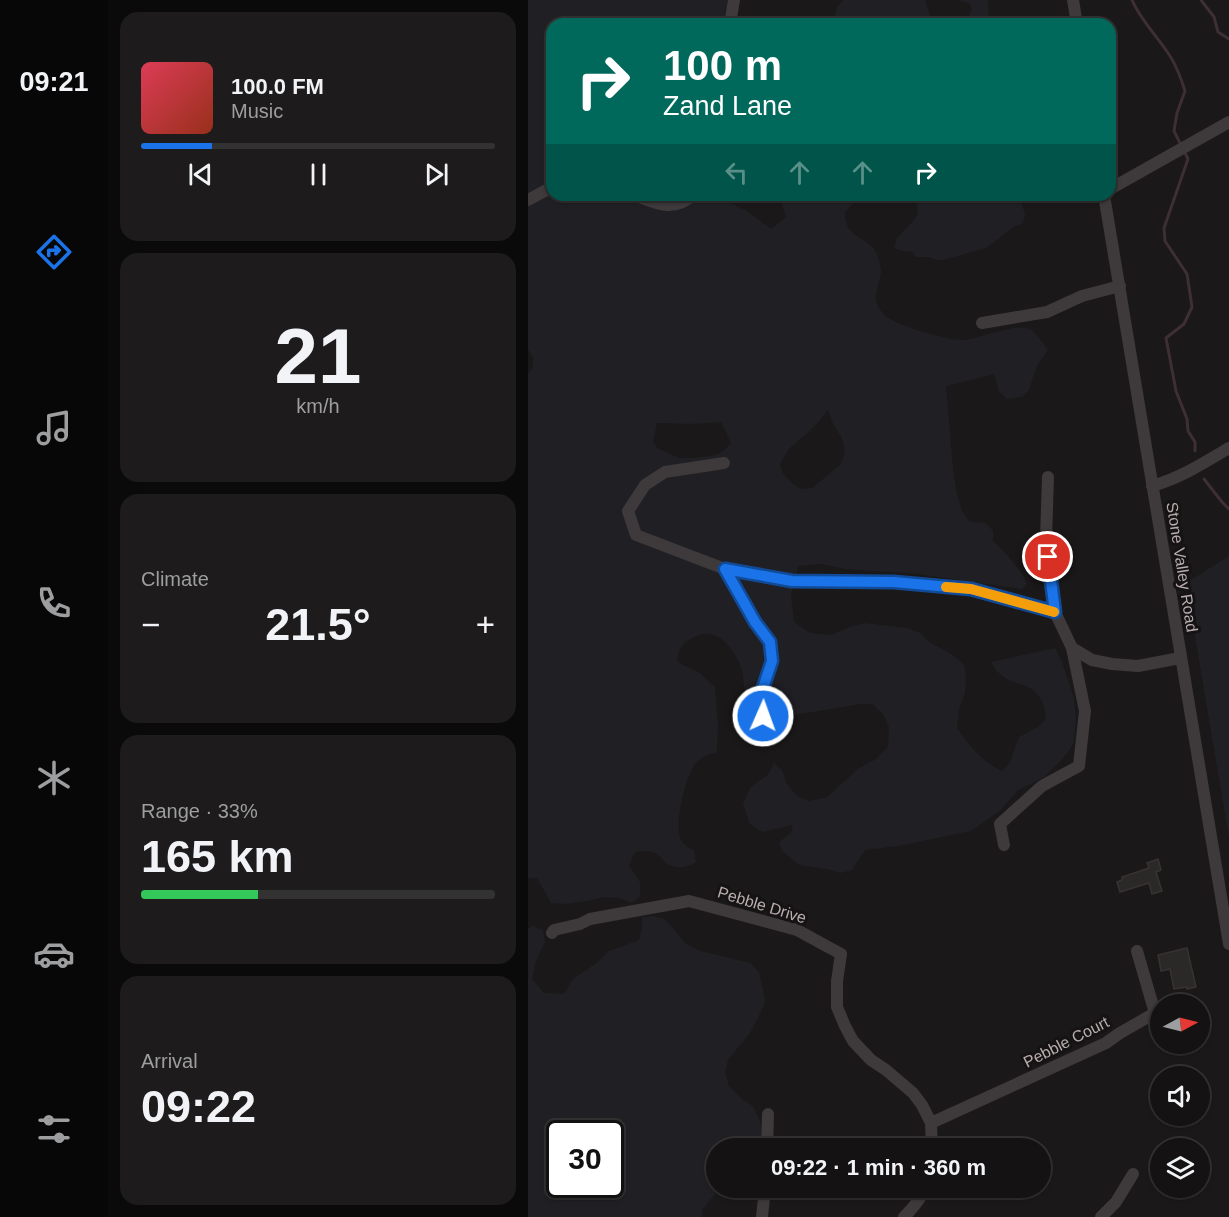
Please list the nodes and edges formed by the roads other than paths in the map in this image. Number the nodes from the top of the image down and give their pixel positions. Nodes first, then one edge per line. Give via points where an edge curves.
1 (734, 0) edge
2 (1073, 0) edge
3 (731, 18) edge
4 (1076, 18) edge
5 (1229, 122) edge
6 (1116, 186) edge
7 (546, 190) edge
8 (528, 200) edge
9 (651, 201) edge
10 (686, 201) edge
11 (1105, 201) edge
12 (1120, 286) junction
13 (982, 323) dead end
14 (1229, 448) edge
15 (724, 463) dead end
16 (1048, 477) dead end
17 (1152, 486) junction
18 (725, 569) junction
19 (1055, 612) junction
20 (1072, 648) junction
21 (1180, 657) junction
22 (763, 716) dead end
23 (1004, 845) dead end
24 (552, 933) dead end
25 (1229, 944) edge
26 (1137, 951) dead end
27 (768, 1114) dead end
28 (931, 1123) junction
29 (767, 1138) edge
30 (932, 1138) edge
31 (1133, 1174) dead end
32 (764, 1198) edge
33 (920, 1198) edge
34 (762, 1217) edge
35 (904, 1217) edge
36 (1101, 1217) edge

1 - 3 street
2 - 4 street
5 - 6 street
7 - 8 street
9 - 10 street via 662,205
11 - 12 street, Stone Valley Road
12 - 13 street via 1082,296 1047,312
12 - 17 street, Stone Valley Road
14 - 17 street via 1187,473
15 - 18 street via 665,472 645,485 628,511 636,535
16 - 19 street via 1046,539
17 - 21 street, Stone Valley Road
18 - 19 street via 792,581 894,582 971,589
18 - 22 street via 770,642 772,661 761,694
19 - 20 street
20 - 21 street via 1092,660 1112,664 1138,666
20 - 23 street via 1085,711 1079,766 1042,786 1000,824
21 - 25 street, Stone Valley Road
24 - 28 street, Pebble Drive via 590,920 689,901 797,930 841,954 837,1007 845,1026 871,1060 913,1093
26 - 28 street, Pebble Court via 1155,1013 1106,1043
27 - 29 street
28 - 30 street, Pebble Drive
31 - 36 street via 1116,1202
32 - 34 street
33 - 35 street

